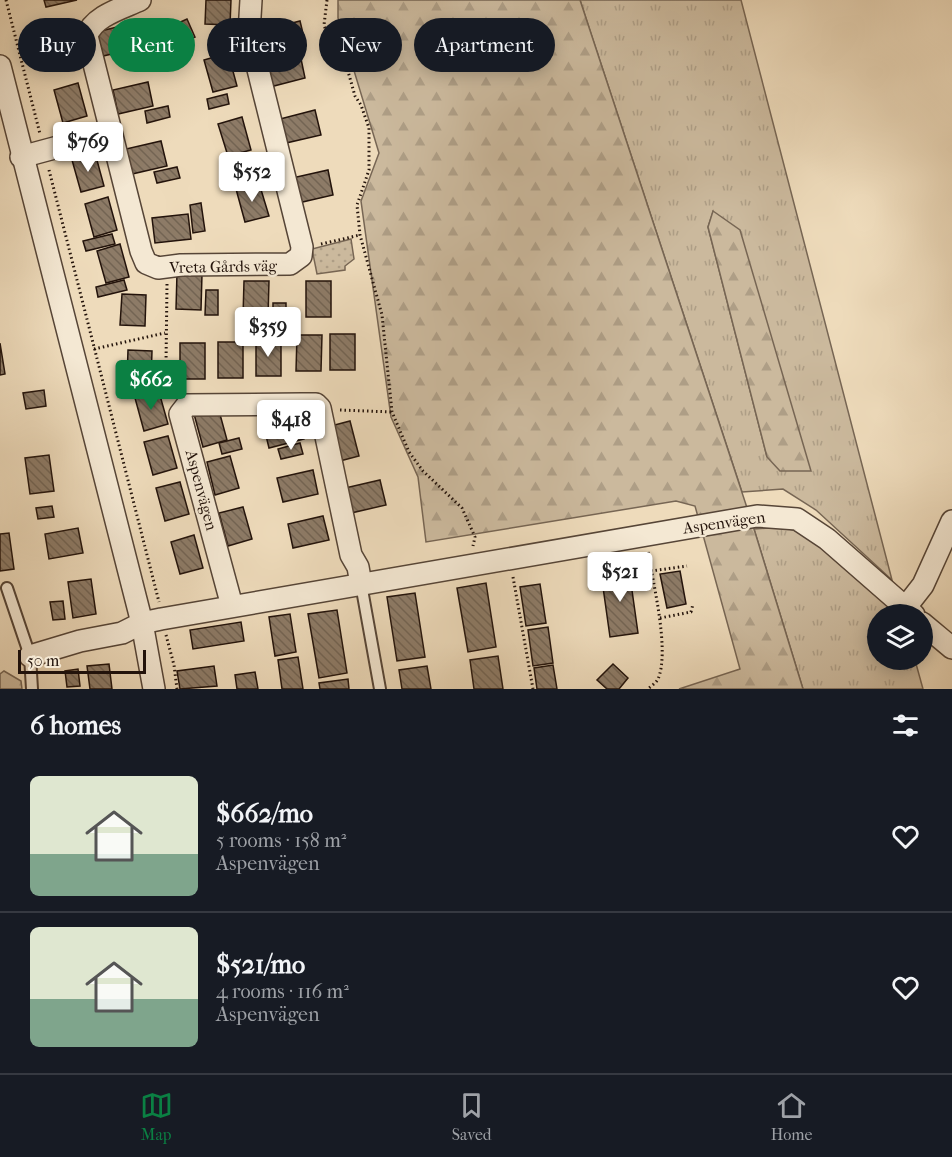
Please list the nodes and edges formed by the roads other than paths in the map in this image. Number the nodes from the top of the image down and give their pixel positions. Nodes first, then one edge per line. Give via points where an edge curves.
1 (140, 0) edge
2 (251, 0) edge
3 (0, 66) edge
4 (110, 133) junction
5 (21, 157) junction
6 (952, 521) edge
7 (945, 549) edge
8 (361, 584) junction
9 (7, 588) dead end
10 (902, 604) edge
11 (914, 604) edge
12 (232, 606) junction
13 (152, 621) junction
14 (933, 632) edge
15 (952, 648) edge
16 (30, 656) junction
17 (32, 689) edge
18 (154, 689) edge
19 (380, 689) edge

1 - 4 street, Vreta Gårds väg via 98,21 87,36
2 - 4 street, Vreta Gårds väg via 249,33 302,255 290,264 158,268 146,263
3 - 5 street
4 - 5 street
5 - 13 street
6 - 7 street
7 - 11 street
8 - 10 street, Aspenvägen via 777,515 796,519 828,539
8 - 12 street, Aspenvägen
8 - 12 street, Aspenvägen via 351,555 320,408 302,404 195,404 182,408 180,414
8 - 19 lane
9 - 16 lane
12 - 13 street, Aspenvägen
13 - 16 street, Aspenvägen via 122,633
13 - 18 street
14 - 15 street
16 - 17 lane

